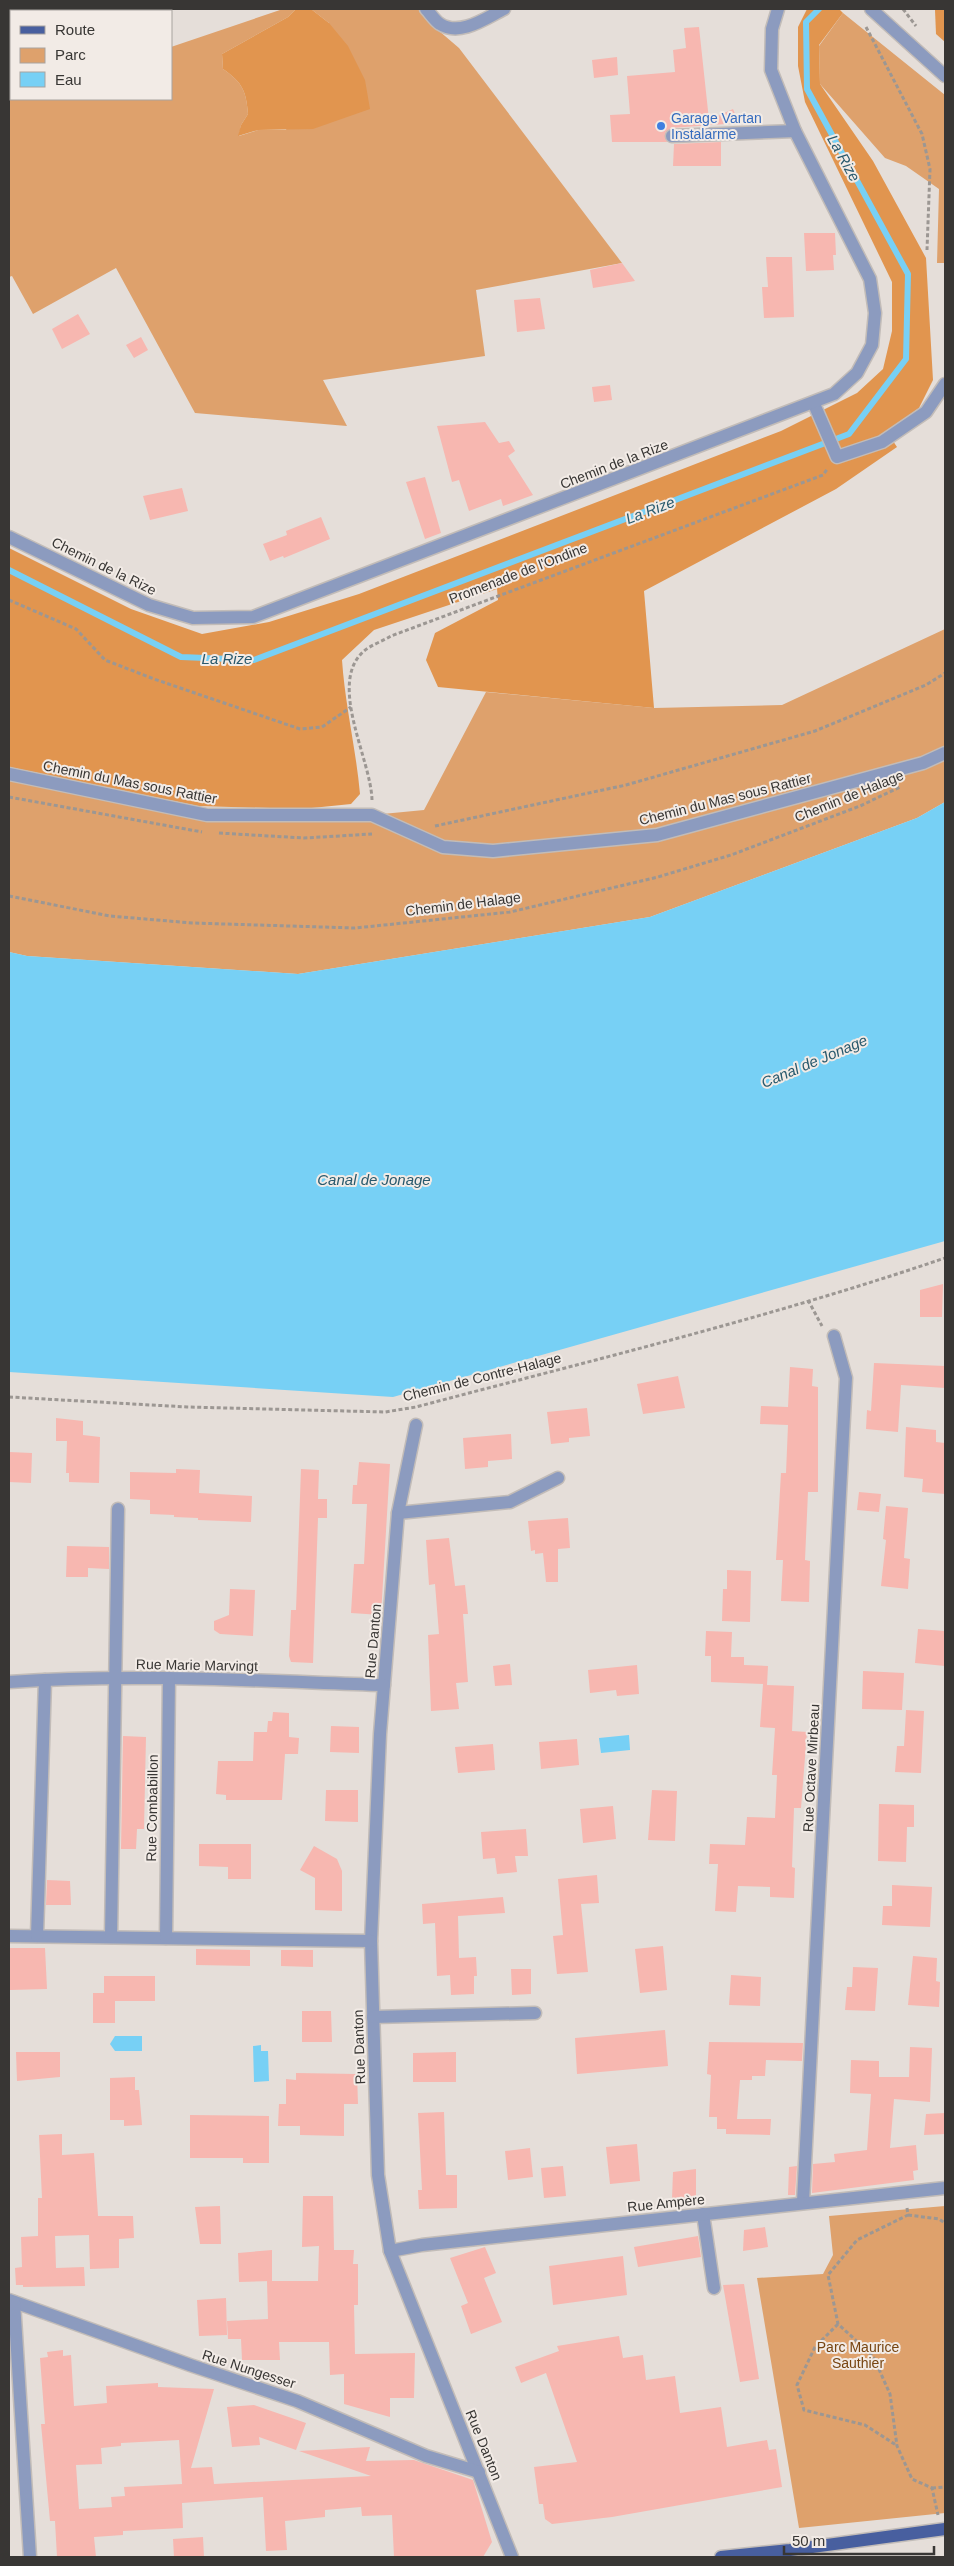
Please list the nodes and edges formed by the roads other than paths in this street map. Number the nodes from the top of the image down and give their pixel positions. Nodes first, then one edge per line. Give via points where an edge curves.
1 (426, 9) edge
2 (504, 9) edge
3 (778, 9) edge
4 (872, 10) edge
5 (945, 76) edge
6 (795, 131) junction
7 (672, 136) dead end
8 (945, 384) edge
9 (814, 404) junction
10 (9, 537) edge
11 (945, 753) edge
12 (9, 774) edge
13 (834, 1336) dead end
14 (416, 1425) dead end
15 (558, 1478) dead end
16 (118, 1509) dead end
17 (398, 1513) junction
18 (117, 1678) junction
19 (168, 1678) junction
20 (45, 1680) junction
21 (9, 1682) edge
22 (384, 1685) junction
23 (9, 1936) edge
24 (37, 1936) junction
25 (111, 1937) junction
26 (166, 1938) junction
27 (371, 1940) junction
28 (535, 2013) dead end
29 (373, 2016) junction
30 (945, 2188) edge
31 (803, 2202) junction
32 (703, 2214) junction
33 (390, 2251) junction
34 (714, 2288) dead end
35 (12, 2301) edge
36 (479, 2472) junction
37 (945, 2529) edge
38 (759, 2555) edge
39 (30, 2557) edge
40 (512, 2557) edge
41 (721, 2557) edge

1 - 2 street via 439,24 462,28
3 - 6 street, Chemin de la Rize via 772,29 771,70
4 - 5 street
6 - 7 street
6 - 9 street, Chemin de la Rize via 870,279 875,313 872,345 857,373 834,394
8 - 9 street via 926,412 882,442 837,457
9 - 10 street, Chemin de la Rize via 253,617 193,618 149,605
11 - 12 street, Chemin du Mas sous Rattier via 923,763 657,835 493,851 443,847 372,815 207,815
13 - 31 street, Rue Octave Mirbeau via 846,1378
14 - 17 street, Rue Danton
15 - 17 street via 510,1502
16 - 18 street
17 - 22 street, Rue Danton
18 - 19 street, Rue Marie Marvingt
18 - 20 street, Rue Marie Marvingt
18 - 25 street
19 - 22 street, Rue Marie Marvingt
19 - 26 street, Rue Combabillon
20 - 21 street, Rue Marie Marvingt
20 - 24 street
22 - 27 street, Rue Danton
23 - 24 street
24 - 25 street
25 - 26 street
26 - 27 street
27 - 29 street, Rue Danton
28 - 29 street
29 - 33 street, Rue Danton via 378,2175
30 - 31 street, Rue Ampère
31 - 32 street, Rue Ampère
32 - 33 street, Rue Ampère
32 - 34 street
33 - 36 street, Rue Danton
35 - 36 street, Rue Nungesser via 297,2401 426,2456
35 - 39 street
36 - 40 street, Rue Danton
37 - 38 main road
38 - 41 main road

